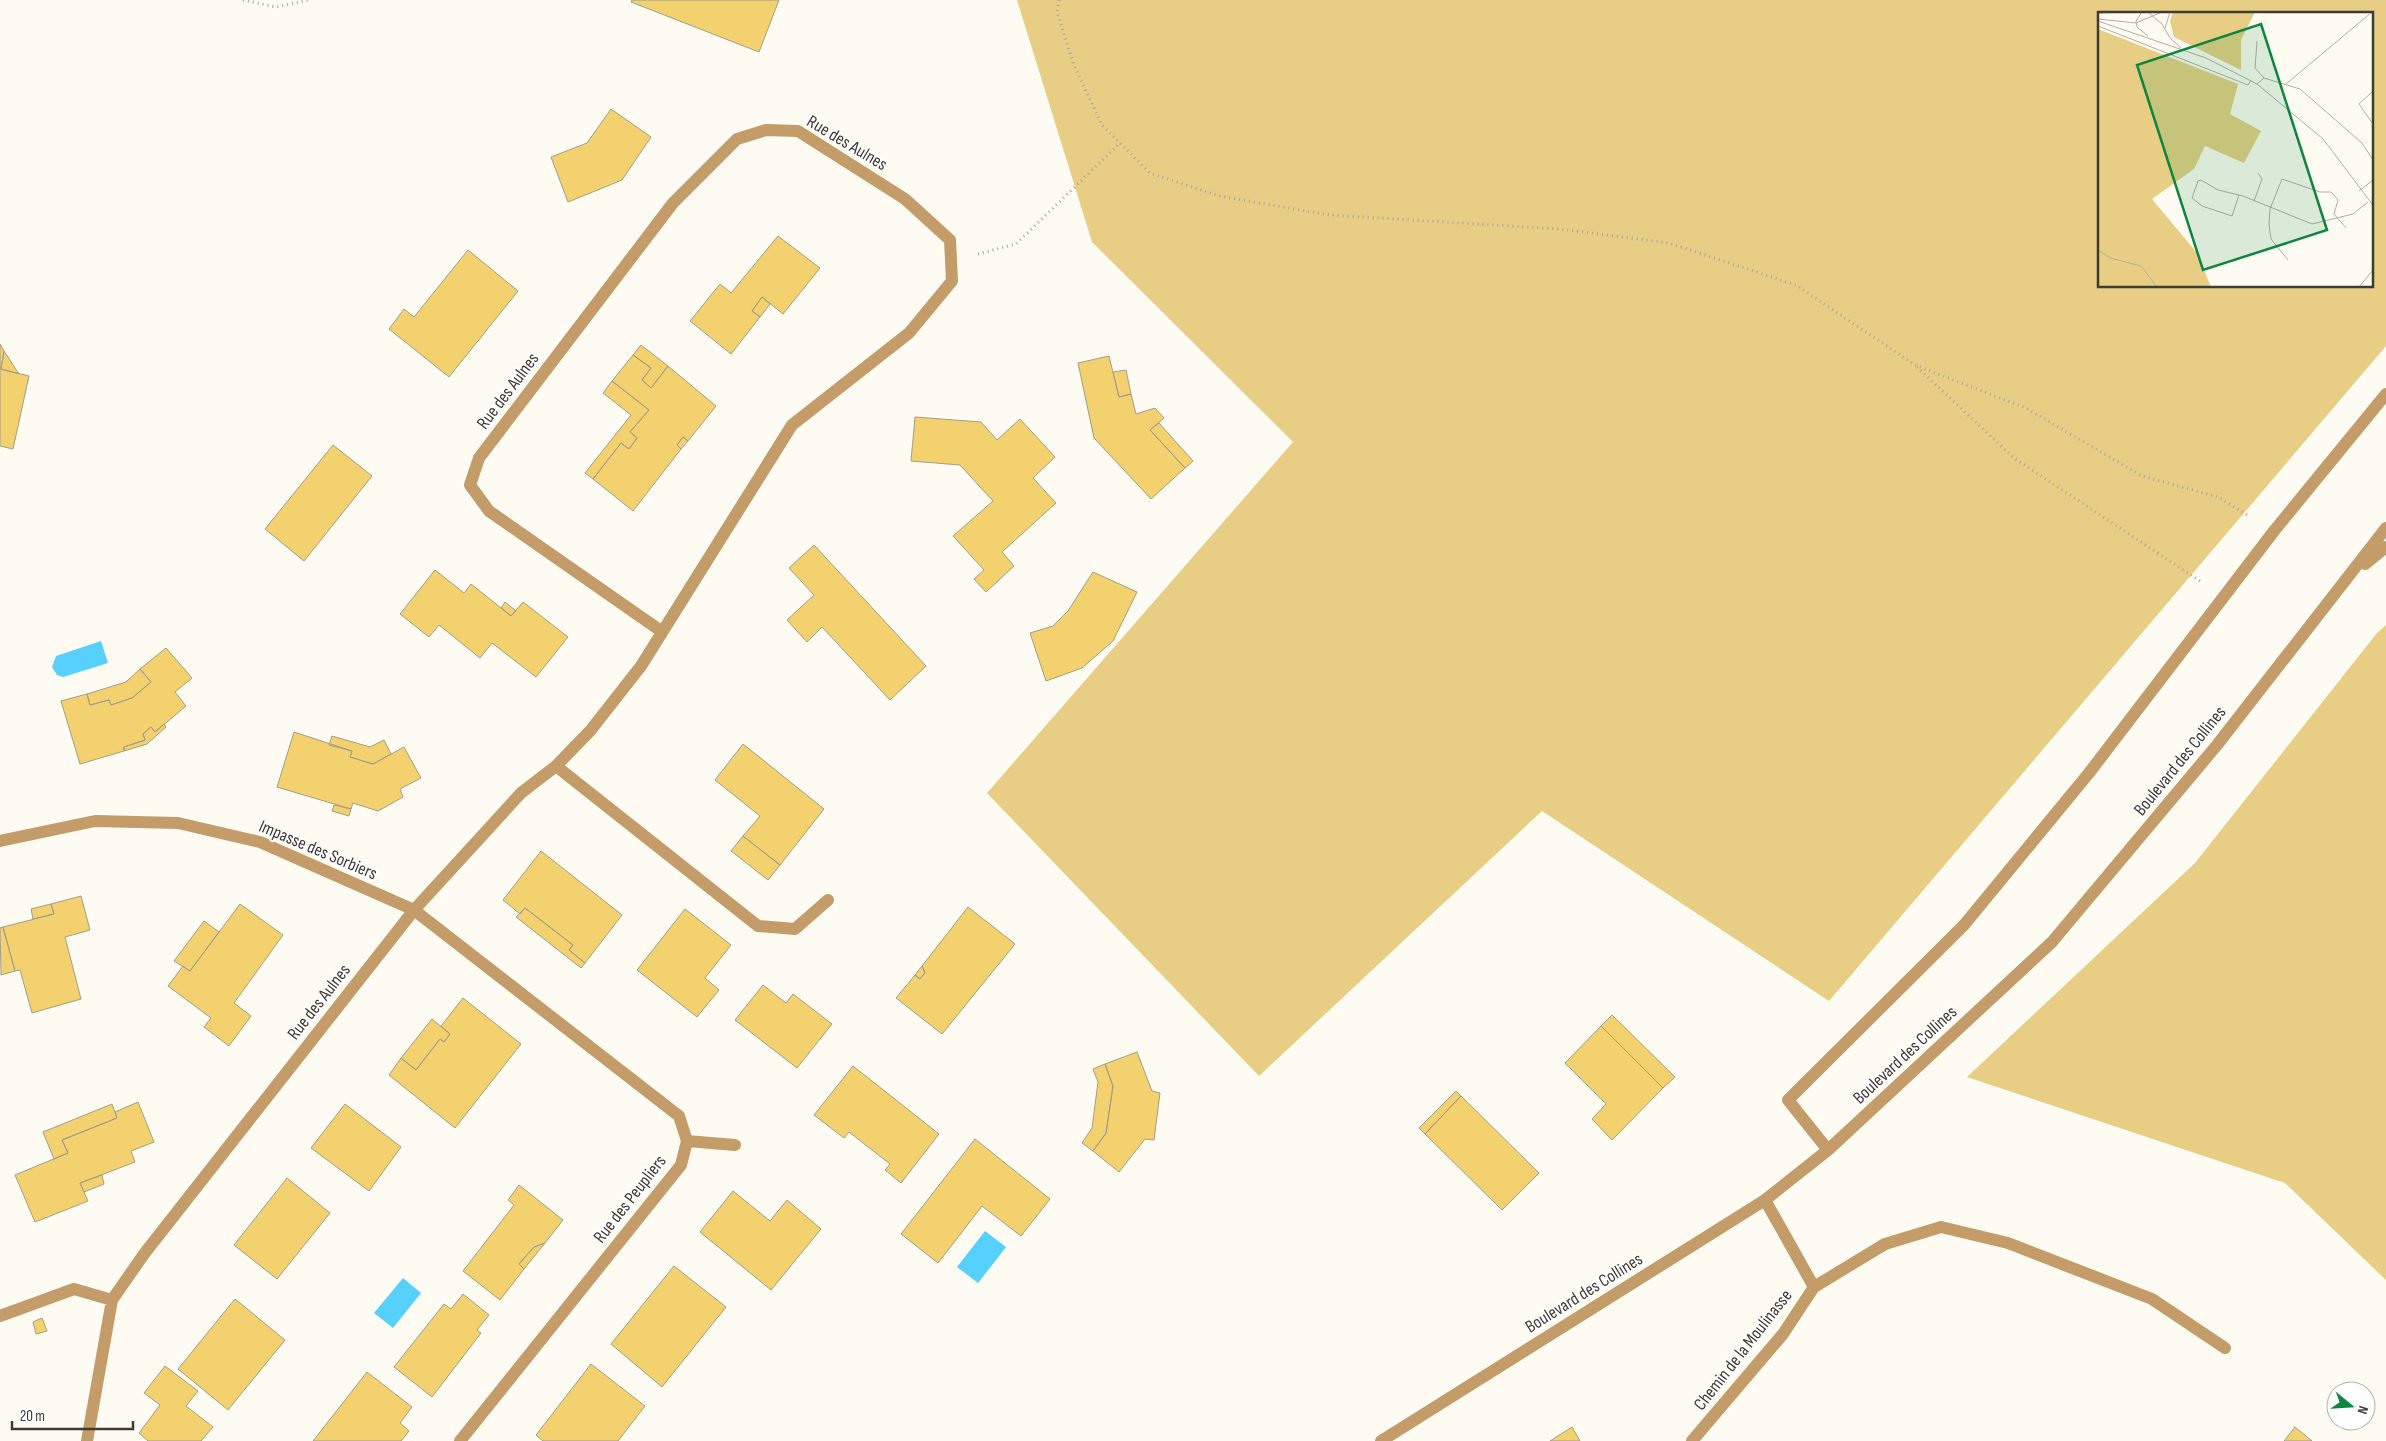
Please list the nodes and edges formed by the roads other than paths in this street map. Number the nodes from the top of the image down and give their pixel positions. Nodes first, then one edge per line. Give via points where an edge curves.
1 (2386, 394) edge
2 (2386, 528) edge
3 (2386, 547) edge
4 (2349, 577) junction
5 (661, 631) junction
6 (556, 766) junction
7 (0, 841) edge
8 (828, 900) dead end
9 (414, 910) junction
10 (687, 1141) junction
11 (735, 1145) dead end
12 (1828, 1150) junction
13 (1765, 1200) junction
14 (1814, 1287) junction
15 (112, 1300) junction
16 (0, 1316) edge
17 (2224, 1348) dead end
18 (87, 1441) edge
19 (460, 1441) edge
20 (1382, 1441) edge
21 (1692, 1441) edge

1 - 12 street via 2274,531 2089,773 1964,925 1788,1100
2 - 4 street
3 - 4 street
4 - 12 street, Boulevard des Collines via 2217,745 2052,942
5 - 5 street, Rue des Aulnes via 792,425 910,333 952,281 950,240 905,199 798,131 766,130 737,139 672,203 479,458 470,486 489,511
5 - 6 street, Rue des Aulnes via 641,666 590,731
6 - 8 street via 758,926 795,929
6 - 9 street, Rue des Aulnes via 521,793
7 - 9 street, Impasse des Sorbiers via 95,821 178,823 260,842
9 - 10 street via 679,1116
9 - 15 street, Rue des Aulnes via 144,1254
10 - 11 street
10 - 19 street, Rue des Peupliers via 681,1165
12 - 13 street, Boulevard des Collines
13 - 14 street, Chemin de la Moulinasse
13 - 20 street, Boulevard des Collines
14 - 17 street via 1885,1244 1941,1228 2008,1243 2152,1299
14 - 21 street, Chemin de la Moulinasse via 1783,1334
15 - 16 street via 74,1289
15 - 18 street, Rue des Aulnes

